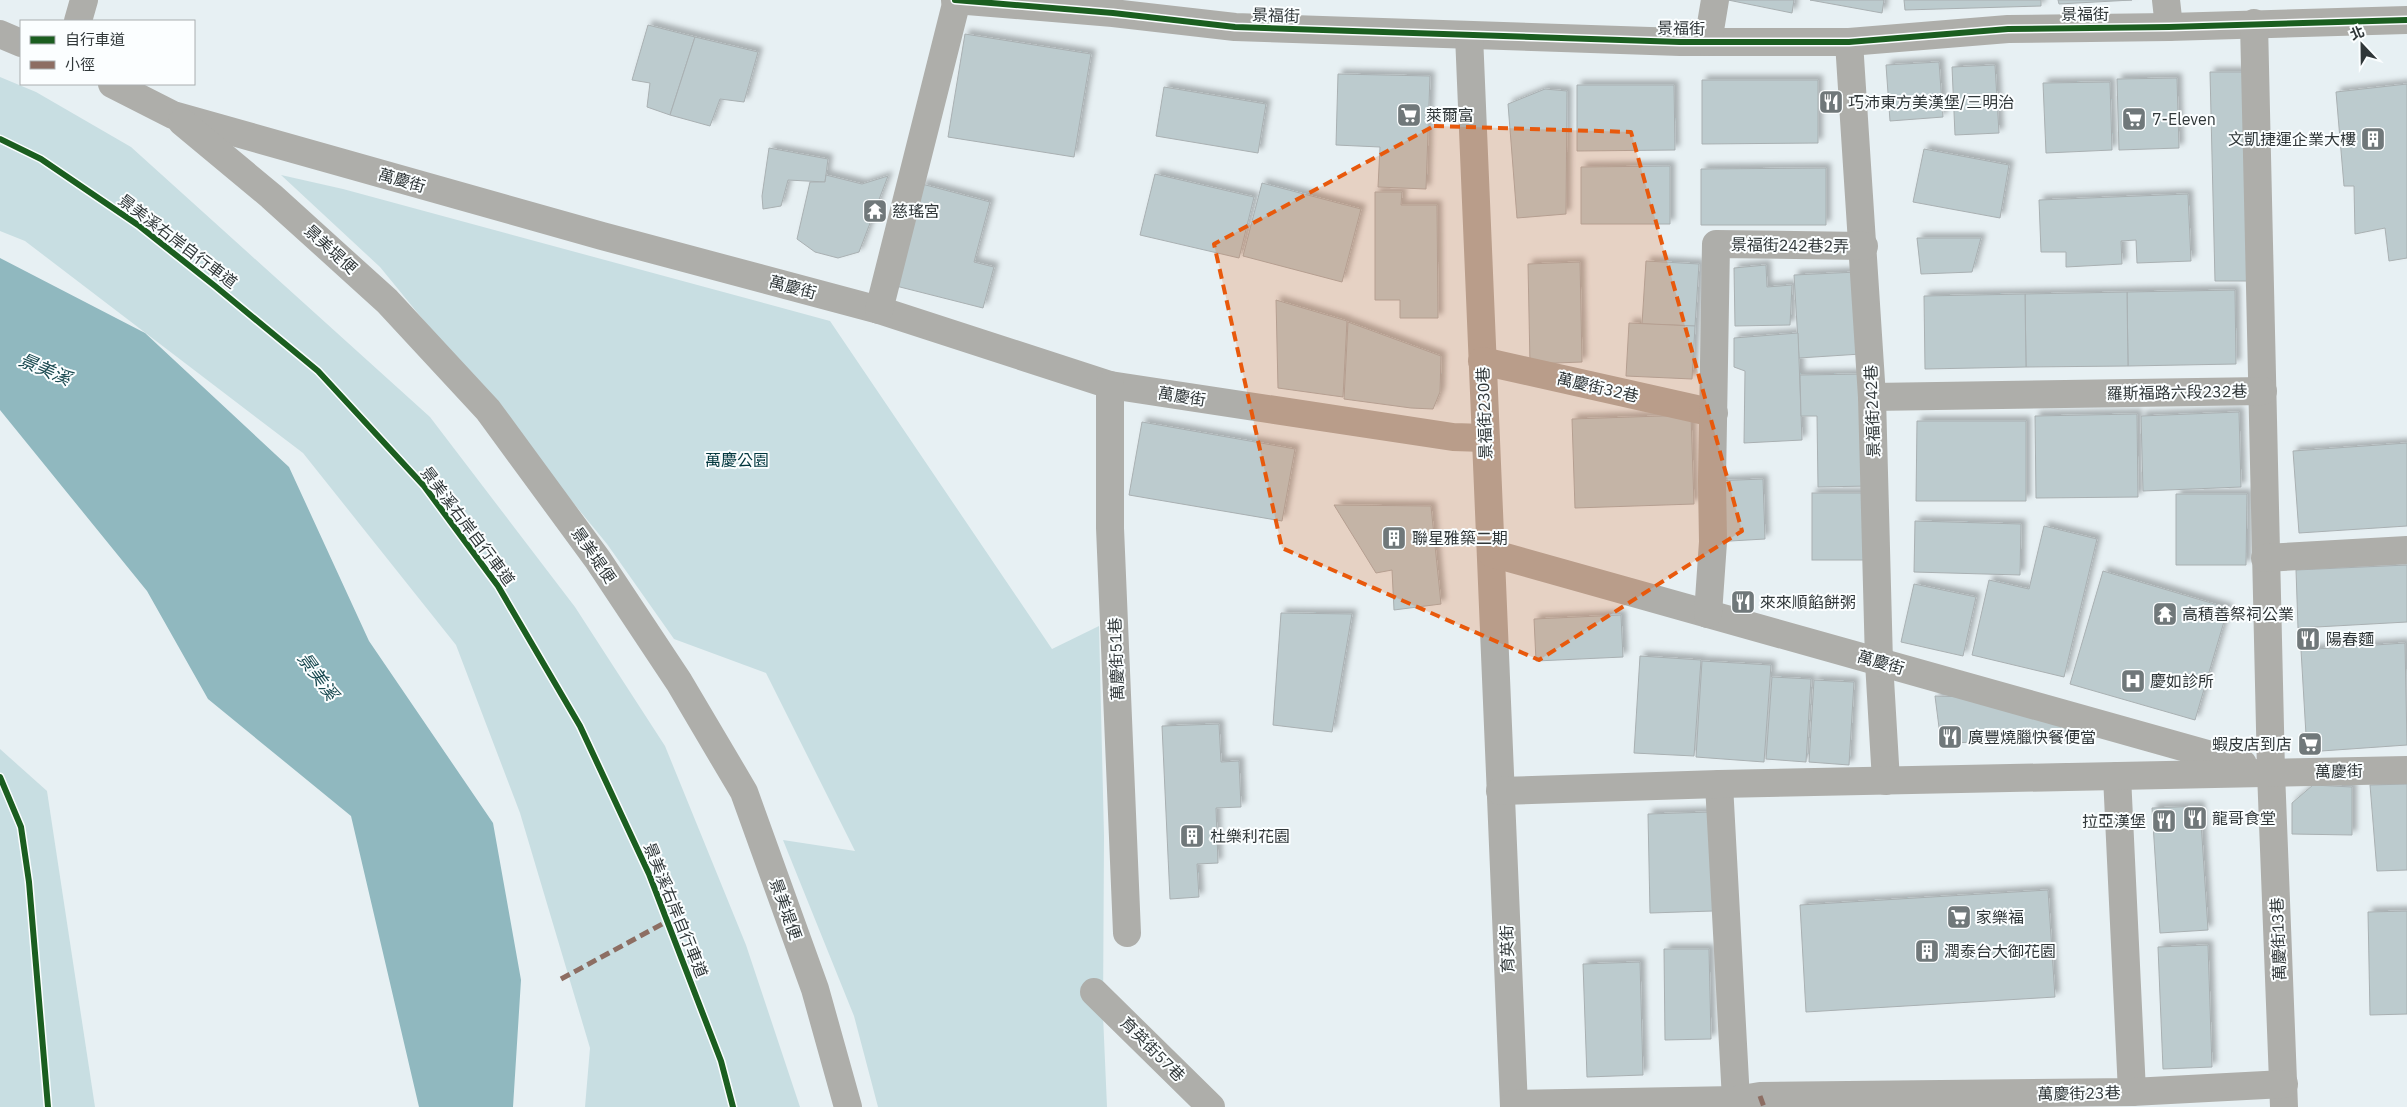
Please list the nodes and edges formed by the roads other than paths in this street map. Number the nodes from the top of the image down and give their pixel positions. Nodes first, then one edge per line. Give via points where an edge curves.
1 (84, 0) edge
2 (956, 0) edge
3 (1715, 0) edge
4 (2166, 0) edge
5 (2348, 10) edge
6 (78, 20) edge
7 (2407, 20) edge
8 (2254, 23) junction
9 (2169, 27) junction
10 (0, 34) edge
11 (1469, 35) junction
12 (1708, 42) junction
13 (1849, 42) junction
14 (20, 43) edge
15 (114, 85) edge
16 (173, 115) junction
17 (1864, 246) junction
18 (879, 310) junction
19 (1482, 361) junction
20 (1110, 385) junction
21 (2263, 391) junction
22 (1872, 397) junction
23 (1714, 413) junction
24 (1485, 438) junction
25 (2407, 550) edge
26 (1491, 553) junction
27 (2265, 558) junction
28 (1708, 614) junction
29 (1879, 662) junction
30 (2407, 770) edge
31 (2270, 772) junction
32 (2117, 776) junction
33 (1886, 781) junction
34 (1719, 784) junction
35 (1500, 791) junction
36 (1127, 933) dead end
37 (1094, 992) dead end
38 (2132, 1092) junction
39 (2284, 1096) edge
40 (1736, 1100) junction
41 (1514, 1105) edge
42 (848, 1107) edge
43 (1211, 1107) edge

1 - 6 street
2 - 11 street, 景福街 via 1235,27
2 - 18 street
3 - 12 street
4 - 9 street
5 - 7 street, 景福街
5 - 8 street, 景福街
8 - 9 street, 景福街
8 - 21 street
9 - 13 street, 景福街 via 2008,28
10 - 14 street
11 - 12 street, 景福街
11 - 19 street, 景福街230巷
12 - 13 street, 景福街
13 - 17 street, 景福街242巷
15 - 16 street, 萬慶街
16 - 18 street, 萬慶街 via 611,239
16 - 42 street, 景美堤便 via 271,196 387,301 488,410 598,560 679,682 744,792 815,989
17 - 22 street, 景福街242巷
17 - 23 street, 景福街242巷2弄 via 1716,244
18 - 20 street, 萬慶街
19 - 23 street, 萬慶街32巷
19 - 24 street, 景福街230巷
20 - 24 street, 萬慶街 via 1453,437
20 - 36 street, 萬慶街51巷 via 1110,528
21 - 22 street, 羅斯福路六段232巷
21 - 27 street, 羅斯福路六段232巷
22 - 29 street, 景福街242巷
23 - 28 street via 1713,542
24 - 26 street, 景福街230巷
25 - 27 street
26 - 28 street, 萬慶街
26 - 35 street, 景福街230巷
27 - 31 street, 羅斯福路六段232巷
28 - 29 street, 萬慶街
29 - 31 street, 萬慶街
29 - 33 street, 景福街242巷
30 - 31 street, 萬慶街
31 - 32 street, 萬慶街
31 - 39 street, 萬慶街13巷
32 - 33 street, 萬慶街
32 - 38 street
33 - 34 street, 萬慶街
34 - 35 street, 萬慶街
34 - 40 street
35 - 41 street, 育英街
37 - 43 street, 育英街57巷
38 - 39 street, 萬慶街23巷
38 - 40 street, 萬慶街23巷 via 1760,1096
40 - 41 street, 萬慶街23巷

